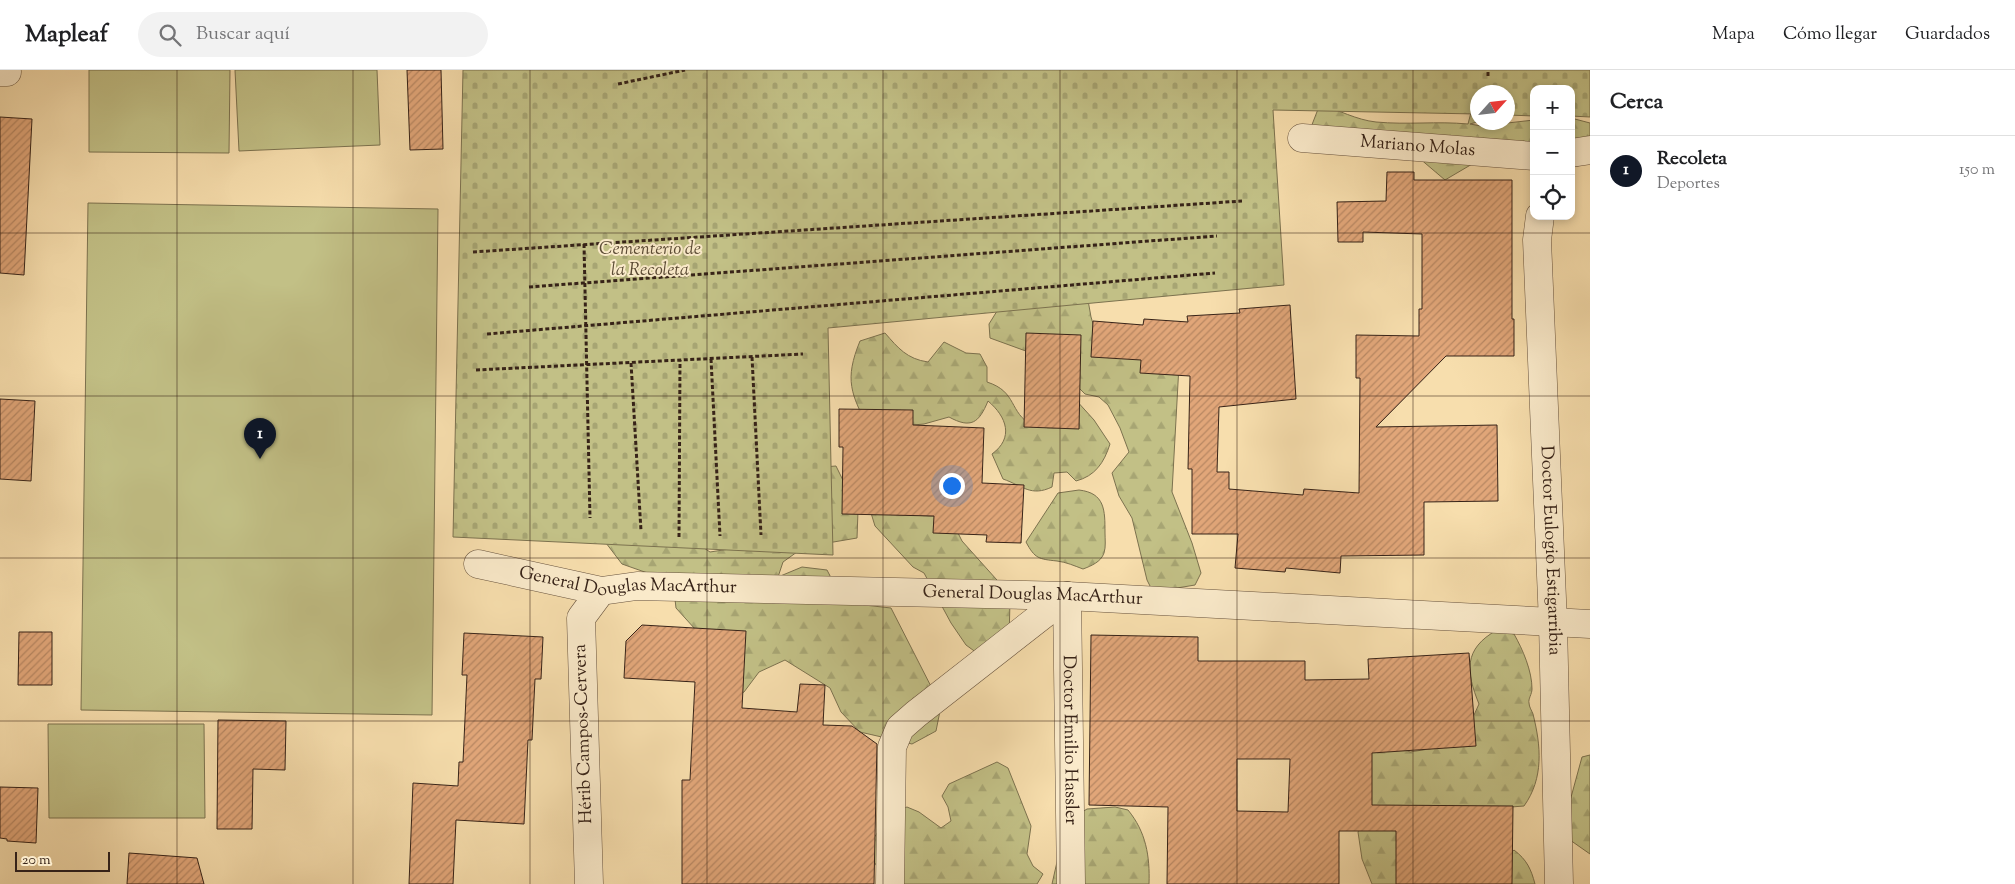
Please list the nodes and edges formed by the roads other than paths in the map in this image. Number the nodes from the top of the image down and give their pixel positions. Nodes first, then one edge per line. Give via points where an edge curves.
1 (1302, 138) dead end
2 (1590, 150) edge
3 (1575, 152) edge
4 (1530, 156) edge
5 (1540, 220) edge
6 (478, 564) dead end
7 (601, 591) junction
8 (1067, 596) junction
9 (1553, 623) junction
10 (1590, 624) edge
11 (588, 884) edge
12 (890, 884) edge
13 (1071, 884) edge
14 (1559, 884) edge

1 - 4 street, Mariano Molas
2 - 3 street
5 - 9 street, Doctor Eulogio Estigarribia via 1537,240
6 - 7 street, General Douglas MacArthur
7 - 8 street, General Douglas MacArthur via 636,586
7 - 11 street, Hérib Campos-Cervera via 581,618
8 - 9 street, General Douglas MacArthur
8 - 12 street via 900,728 892,747
8 - 13 street, Doctor Emilio Hassler
9 - 10 street, General Douglas MacArthur
9 - 14 street, Doctor Eulogio Estigarribia

